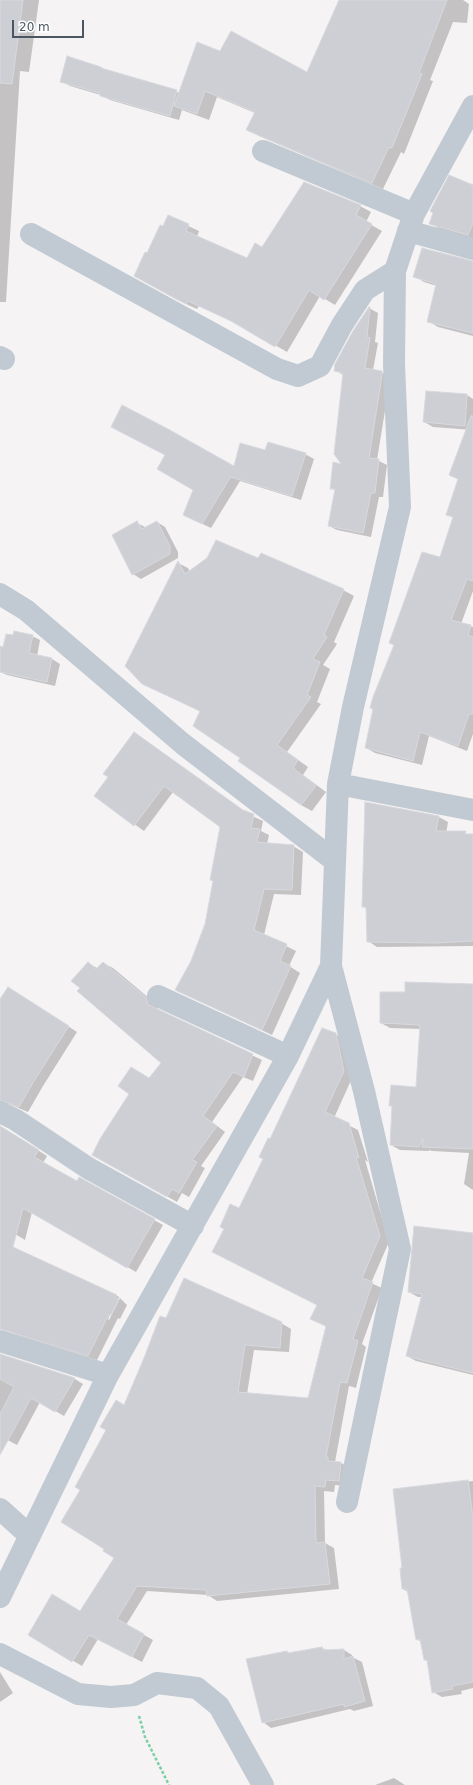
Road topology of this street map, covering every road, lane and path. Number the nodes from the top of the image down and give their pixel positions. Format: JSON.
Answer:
{"nodes":[{"id":1,"x":473,"y":106,"type":"edge"},
{"id":2,"x":262,"y":151,"type":"dead end"},
{"id":3,"x":411,"y":223,"type":"junction"},
{"id":4,"x":31,"y":234,"type":"dead end"},
{"id":5,"x":473,"y":249,"type":"edge"},
{"id":6,"x":395,"y":271,"type":"junction"},
{"id":7,"x":0,"y":594,"type":"edge"},
{"id":8,"x":338,"y":784,"type":"junction"},
{"id":9,"x":473,"y":810,"type":"edge"},
{"id":10,"x":335,"y":861,"type":"junction"},
{"id":11,"x":331,"y":966,"type":"junction"},
{"id":12,"x":158,"y":996,"type":"dead end"},
{"id":13,"x":288,"y":1056,"type":"junction"},
{"id":14,"x":0,"y":1112,"type":"edge"},
{"id":15,"x":193,"y":1226,"type":"junction"},
{"id":16,"x":0,"y":1341,"type":"edge"},
{"id":17,"x":108,"y":1375,"type":"junction"},
{"id":18,"x":347,"y":1502,"type":"dead end"},
{"id":19,"x":0,"y":1509,"type":"edge"},
{"id":20,"x":30,"y":1536,"type":"junction"},
{"id":21,"x":0,"y":1597,"type":"edge"},
{"id":22,"x":0,"y":1654,"type":"edge"},
{"id":23,"x":134,"y":1695,"type":"junction"},
{"id":24,"x":169,"y":1785,"type":"edge"},
{"id":25,"x":263,"y":1785,"type":"edge"}],
"edges":[{"from":1,"to":3,"type":"street"},
{"from":2,"to":3,"type":"street"},
{"from":3,"to":5,"type":"street"},
{"from":3,"to":6,"type":"street"},
{"from":4,"to":6,"type":"street"},
{"from":6,"to":8,"type":"street"},
{"from":7,"to":10,"type":"street"},
{"from":8,"to":9,"type":"street"},
{"from":8,"to":10,"type":"street"},
{"from":10,"to":11,"type":"street"},
{"from":11,"to":13,"type":"street"},
{"from":11,"to":18,"type":"street"},
{"from":12,"to":13,"type":"street"},
{"from":13,"to":15,"type":"street"},
{"from":14,"to":15,"type":"street"},
{"from":15,"to":17,"type":"street"},
{"from":16,"to":17,"type":"street"},
{"from":17,"to":20,"type":"street"},
{"from":19,"to":20,"type":"street"},
{"from":20,"to":21,"type":"street"},
{"from":22,"to":23,"type":"street"},
{"from":23,"to":24,"type":"path"},
{"from":23,"to":25,"type":"street"}]}
